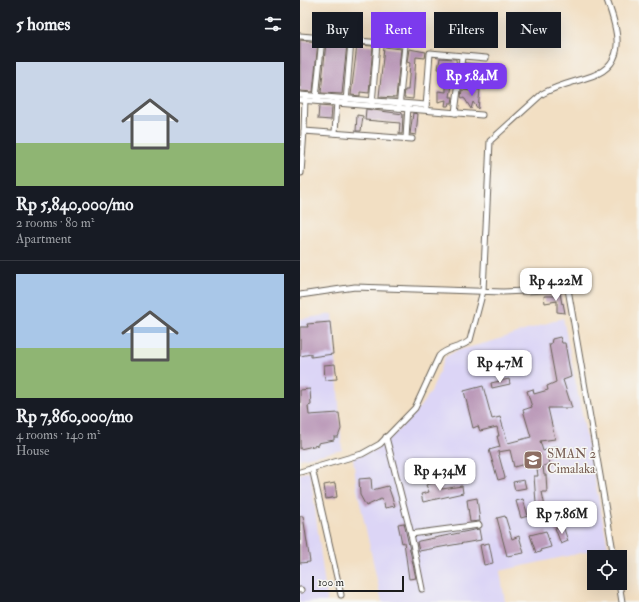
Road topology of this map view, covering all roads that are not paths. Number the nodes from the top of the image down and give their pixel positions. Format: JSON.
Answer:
{"nodes":[{"id":1,"x":607,"y":0,"type":"edge"},
{"id":2,"x":300,"y":36,"type":"edge"},
{"id":3,"x":312,"y":37,"type":"edge"},
{"id":4,"x":321,"y":48,"type":"edge"},
{"id":5,"x":350,"y":48,"type":"edge"},
{"id":6,"x":377,"y":48,"type":"edge"},
{"id":7,"x":405,"y":48,"type":"edge"},
{"id":8,"x":462,"y":56,"type":"junction"},
{"id":9,"x":486,"y":58,"type":"dead end"},
{"id":10,"x":458,"y":84,"type":"junction"},
{"id":11,"x":484,"y":86,"type":"dead end"},
{"id":12,"x":303,"y":98,"type":"edge"},
{"id":13,"x":316,"y":99,"type":"junction"},
{"id":14,"x":337,"y":100,"type":"junction"},
{"id":15,"x":346,"y":101,"type":"junction"},
{"id":16,"x":372,"y":103,"type":"junction"},
{"id":17,"x":399,"y":105,"type":"junction"},
{"id":18,"x":410,"y":105,"type":"junction"},
{"id":19,"x":426,"y":108,"type":"junction"},
{"id":20,"x":454,"y":113,"type":"junction"},
{"id":21,"x":482,"y":115,"type":"dead end"},
{"id":22,"x":304,"y":131,"type":"junction"},
{"id":23,"x":335,"y":133,"type":"junction"},
{"id":24,"x":406,"y":138,"type":"junction"},
{"id":25,"x":412,"y":139,"type":"dead end"},
{"id":26,"x":300,"y":173,"type":"edge"},
{"id":27,"x":483,"y":291,"type":"junction"},
{"id":28,"x":300,"y":295,"type":"edge"},
{"id":29,"x":386,"y":437,"type":"junction"},
{"id":30,"x":312,"y":468,"type":"junction"},
{"id":31,"x":300,"y":472,"type":"edge"},
{"id":32,"x":478,"y":525,"type":"dead end"},
{"id":33,"x":411,"y":534,"type":"junction"},
{"id":34,"x":613,"y":550,"type":"edge"},
{"id":35,"x":422,"y":589,"type":"dead end"},
{"id":36,"x":620,"y":590,"type":"edge"},
{"id":37,"x":340,"y":595,"type":"dead end"},
{"id":38,"x":622,"y":602,"type":"edge"}],
"edges":[{"from":1,"to":27,"type":"street"},
{"from":2,"to":3,"type":"street"},
{"from":4,"to":13,"type":"street"},
{"from":5,"to":15,"type":"street"},
{"from":6,"to":16,"type":"street"},
{"from":7,"to":17,"type":"street"},
{"from":8,"to":9,"type":"street"},
{"from":8,"to":10,"type":"street"},
{"from":8,"to":19,"type":"street"},
{"from":10,"to":11,"type":"street"},
{"from":10,"to":20,"type":"street"},
{"from":12,"to":13,"type":"street"},
{"from":12,"to":22,"type":"street"},
{"from":13,"to":14,"type":"street"},
{"from":14,"to":15,"type":"street"},
{"from":14,"to":23,"type":"street"},
{"from":15,"to":16,"type":"street"},
{"from":16,"to":17,"type":"street"},
{"from":17,"to":18,"type":"street"},
{"from":18,"to":19,"type":"street"},
{"from":18,"to":24,"type":"street"},
{"from":19,"to":20,"type":"street"},
{"from":20,"to":21,"type":"street"},
{"from":22,"to":23,"type":"street"},
{"from":22,"to":26,"type":"street"},
{"from":23,"to":24,"type":"street"},
{"from":24,"to":25,"type":"street"},
{"from":27,"to":28,"type":"street"},
{"from":27,"to":29,"type":"street"},
{"from":27,"to":34,"type":"street"},
{"from":29,"to":30,"type":"street"},
{"from":29,"to":33,"type":"street"},
{"from":30,"to":31,"type":"street"},
{"from":30,"to":37,"type":"street"},
{"from":32,"to":33,"type":"street"},
{"from":33,"to":35,"type":"street"},
{"from":36,"to":38,"type":"street"}]}
